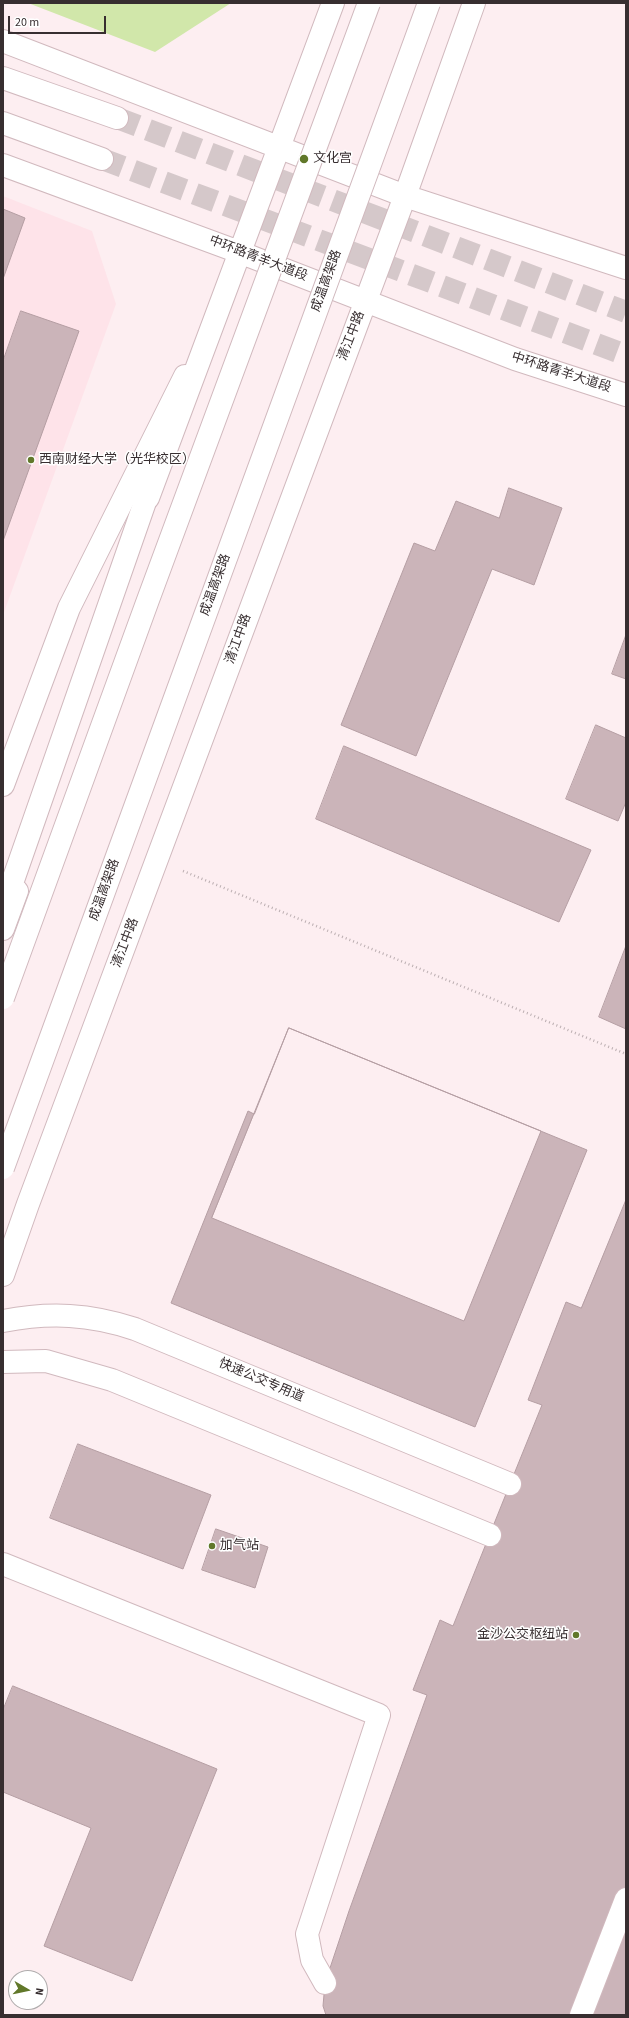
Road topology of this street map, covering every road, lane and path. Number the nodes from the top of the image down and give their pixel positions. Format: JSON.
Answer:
{"nodes":[{"id":1,"x":334,"y":3,"type":"edge"},
{"id":2,"x":369,"y":3,"type":"edge"},
{"id":3,"x":429,"y":3,"type":"edge"},
{"id":4,"x":474,"y":3,"type":"edge"},
{"id":5,"x":3,"y":41,"type":"edge"},
{"id":6,"x":3,"y":78,"type":"edge"},
{"id":7,"x":117,"y":118,"type":"tunnel mouth"},
{"id":8,"x":3,"y":123,"type":"edge"},
{"id":9,"x":280,"y":147,"type":"junction"},
{"id":10,"x":102,"y":159,"type":"tunnel mouth"},
{"id":11,"x":3,"y":165,"type":"edge"},
{"id":12,"x":405,"y":196,"type":"junction"},
{"id":13,"x":239,"y":252,"type":"junction"},
{"id":14,"x":626,"y":268,"type":"edge"},
{"id":15,"x":366,"y":300,"type":"junction"},
{"id":16,"x":215,"y":317,"type":"junction"},
{"id":17,"x":626,"y":395,"type":"edge"},
{"id":18,"x":153,"y":479,"type":"junction"},
{"id":19,"x":10,"y":748,"type":"edge"},
{"id":20,"x":3,"y":785,"type":"edge"},
{"id":21,"x":157,"y":860,"type":"junction"},
{"id":22,"x":3,"y":909,"type":"edge"},
{"id":23,"x":3,"y":929,"type":"edge"},
{"id":24,"x":3,"y":998,"type":"edge"},
{"id":25,"x":626,"y":1054,"type":"edge"},
{"id":26,"x":3,"y":1168,"type":"edge"},
{"id":27,"x":3,"y":1275,"type":"edge"},
{"id":28,"x":3,"y":1321,"type":"edge"},
{"id":29,"x":3,"y":1362,"type":"edge"},
{"id":30,"x":510,"y":1484,"type":"dead end"},
{"id":31,"x":490,"y":1536,"type":"dead end"},
{"id":32,"x":3,"y":1564,"type":"edge"},
{"id":33,"x":626,"y":1900,"type":"edge"},
{"id":34,"x":325,"y":1983,"type":"dead end"},
{"id":35,"x":581,"y":2015,"type":"edge"}],
"edges":[{"from":1,"to":9,"type":"main road"},
{"from":2,"to":24,"type":"main road","bridge":true},
{"from":3,"to":26,"type":"main road","name":"成温高架路","bridge":true},
{"from":4,"to":12,"type":"main road","name":"清江中路"},
{"from":5,"to":9,"type":"main road"},
{"from":6,"to":7,"type":"main road"},
{"from":8,"to":10,"type":"main road"},
{"from":9,"to":12,"type":"main road"},
{"from":9,"to":13,"type":"main road"},
{"from":11,"to":13,"type":"main road","name":"中环路青羊大道段"},
{"from":12,"to":14,"type":"main road"},
{"from":12,"to":15,"type":"main road","name":"清江中路"},
{"from":13,"to":15,"type":"main road","name":"中环路青羊大道段"},
{"from":13,"to":16,"type":"main road"},
{"from":15,"to":17,"type":"main road","name":"中环路青羊大道段"},
{"from":15,"to":21,"type":"main road","name":"清江中路"},
{"from":16,"to":18,"type":"main road"},
{"from":16,"to":19,"type":"main road"},
{"from":18,"to":22,"type":"main road"},
{"from":18,"to":23,"type":"main road"},
{"from":19,"to":20,"type":"main road"},
{"from":21,"to":25,"type":"path"},
{"from":21,"to":27,"type":"main road","name":"清江中路"},
{"from":28,"to":30,"type":"main road","name":"快速公交专用道"},
{"from":29,"to":31,"type":"main road"},
{"from":32,"to":34,"type":"main road"},
{"from":33,"to":35,"type":"main road"}]}
